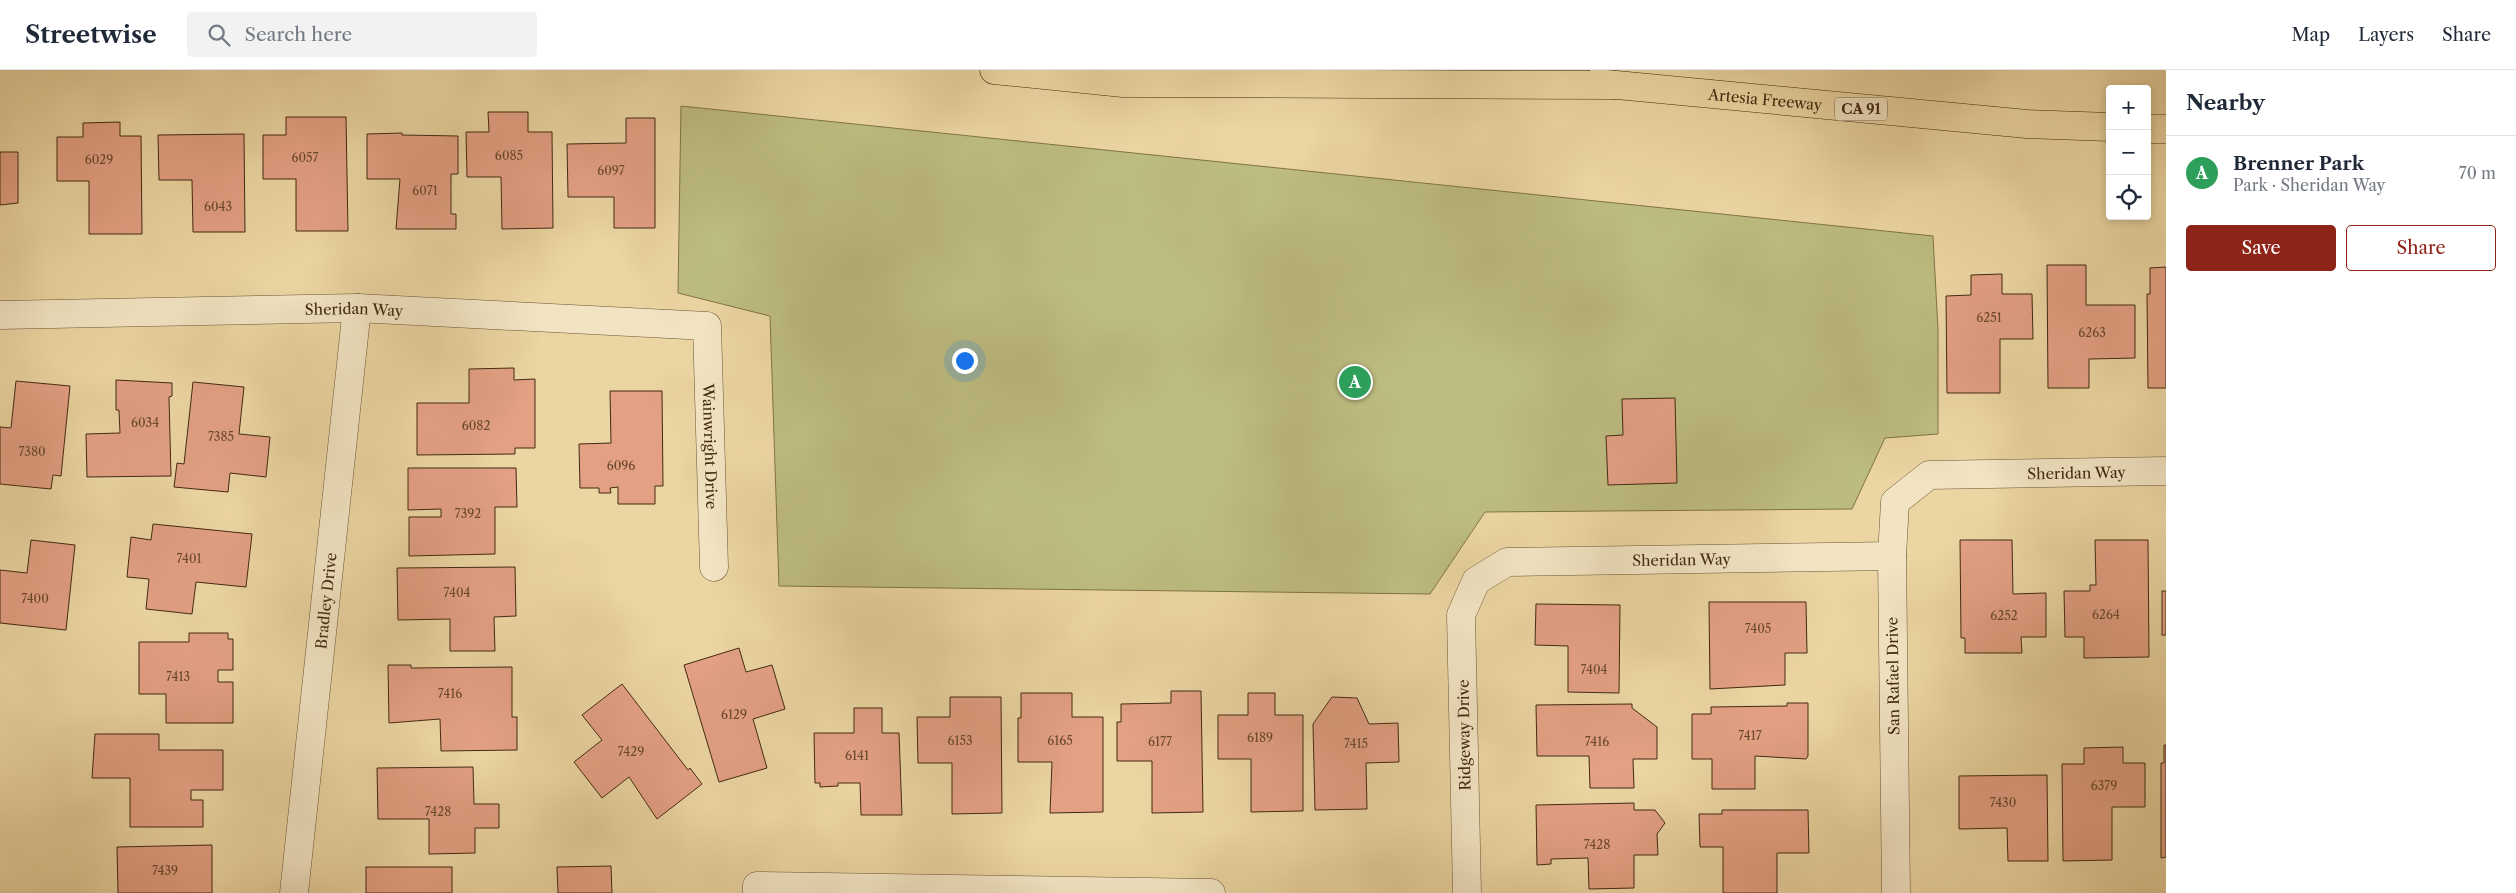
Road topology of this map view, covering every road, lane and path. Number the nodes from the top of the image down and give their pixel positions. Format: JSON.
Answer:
{"nodes":[{"id":1,"x":994,"y":70,"type":"edge"},
{"id":2,"x":1511,"y":70,"type":"edge"},
{"id":3,"x":1613,"y":85,"type":"junction"},
{"id":4,"x":2106,"y":127,"type":"edge"},
{"id":5,"x":2151,"y":129,"type":"edge"},
{"id":6,"x":2166,"y":129,"type":"edge"},
{"id":7,"x":356,"y":308,"type":"junction"},
{"id":8,"x":0,"y":315,"type":"edge"},
{"id":9,"x":706,"y":326,"type":"joint"},
{"id":10,"x":2166,"y":471,"type":"edge"},
{"id":11,"x":1928,"y":475,"type":"joint"},
{"id":12,"x":1892,"y":556,"type":"junction"},
{"id":13,"x":714,"y":567,"type":"dead end"},
{"id":14,"x":1476,"y":581,"type":"joint"},
{"id":15,"x":757,"y":889,"type":"edge"},
{"id":16,"x":294,"y":893,"type":"edge"},
{"id":17,"x":1211,"y":893,"type":"edge"},
{"id":18,"x":1467,"y":893,"type":"edge"},
{"id":19,"x":1896,"y":893,"type":"edge"}],
"edges":[{"from":1,"to":3,"type":"highway"},
{"from":2,"to":3,"type":"highway","name":"Artesia Freeway","number":"CA 91"},
{"from":3,"to":4,"type":"highway","name":"Artesia Freeway","number":"CA 91"},
{"from":5,"to":6,"type":"highway"},
{"from":7,"to":8,"type":"street","name":"Sheridan Way"},
{"from":7,"to":9,"type":"street","name":"Sheridan Way"},
{"from":7,"to":16,"type":"street","name":"Bradley Drive"},
{"from":9,"to":13,"type":"street","name":"Wainwright Drive"},
{"from":10,"to":11,"type":"street","name":"Sheridan Way"},
{"from":11,"to":12,"type":"street","name":"San Rafael Drive"},
{"from":12,"to":14,"type":"street","name":"Sheridan Way"},
{"from":12,"to":19,"type":"street","name":"San Rafael Drive"},
{"from":14,"to":18,"type":"street","name":"Ridgeway Drive"},
{"from":15,"to":17,"type":"street"}]}
